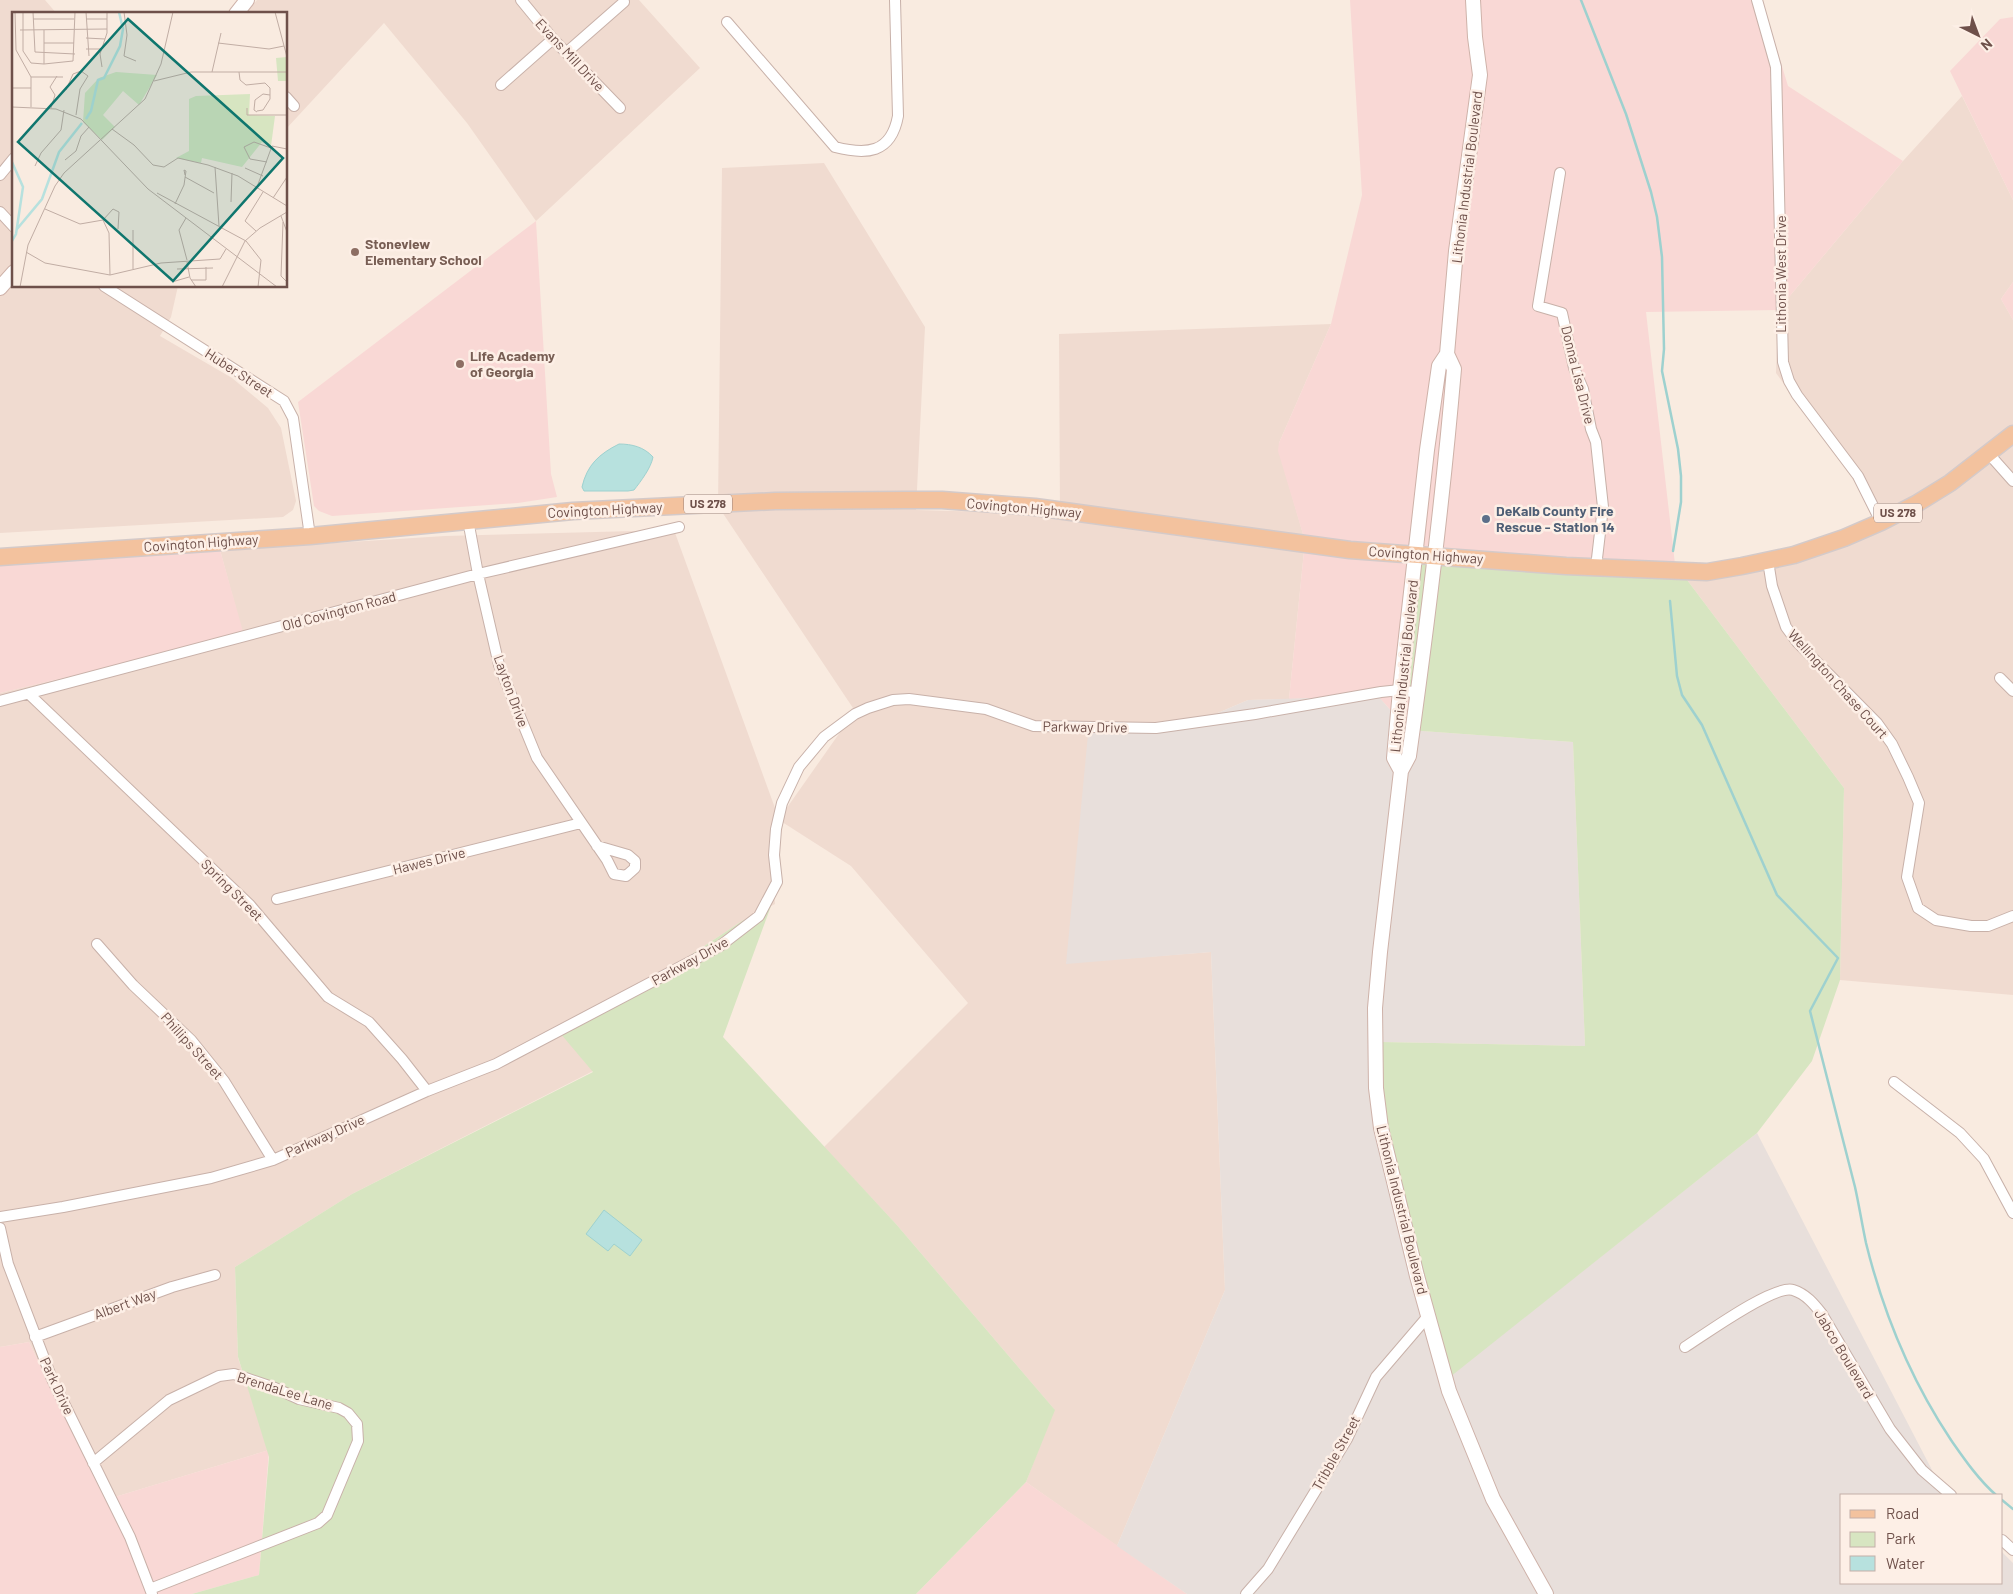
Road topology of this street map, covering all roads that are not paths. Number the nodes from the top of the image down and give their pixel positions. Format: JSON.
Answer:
{"nodes":[{"id":1,"x":247,"y":0,"type":"edge"},
{"id":2,"x":521,"y":0,"type":"edge"},
{"id":3,"x":896,"y":0,"type":"edge"},
{"id":4,"x":1473,"y":0,"type":"edge"},
{"id":5,"x":1757,"y":0,"type":"edge"},
{"id":6,"x":624,"y":2,"type":"dead end"},
{"id":7,"x":238,"y":12,"type":"edge"},
{"id":8,"x":727,"y":22,"type":"dead end"},
{"id":9,"x":553,"y":39,"type":"junction"},
{"id":10,"x":566,"y":52,"type":"junction"},
{"id":11,"x":502,"y":85,"type":"dead end"},
{"id":12,"x":288,"y":99,"type":"edge"},
{"id":13,"x":294,"y":106,"type":"dead end"},
{"id":14,"x":620,"y":108,"type":"dead end"},
{"id":15,"x":12,"y":160,"type":"edge"},
{"id":16,"x":1560,"y":173,"type":"dead end"},
{"id":17,"x":0,"y":175,"type":"edge"},
{"id":18,"x":0,"y":212,"type":"edge"},
{"id":19,"x":12,"y":224,"type":"edge"},
{"id":20,"x":12,"y":274,"type":"edge"},
{"id":21,"x":0,"y":288,"type":"edge"},
{"id":22,"x":107,"y":288,"type":"edge"},
{"id":23,"x":1447,"y":354,"type":"junction"},
{"id":24,"x":2013,"y":434,"type":"edge"},
{"id":25,"x":1989,"y":454,"type":"junction"},
{"id":26,"x":2013,"y":481,"type":"edge"},
{"id":27,"x":468,"y":520,"type":"junction"},
{"id":28,"x":1881,"y":522,"type":"junction"},
{"id":29,"x":678,"y":527,"type":"dead end"},
{"id":30,"x":310,"y":536,"type":"junction"},
{"id":31,"x":1416,"y":554,"type":"junction"},
{"id":32,"x":1436,"y":555,"type":"junction"},
{"id":33,"x":0,"y":557,"type":"edge"},
{"id":34,"x":1768,"y":561,"type":"junction"},
{"id":35,"x":1596,"y":567,"type":"junction"},
{"id":36,"x":478,"y":574,"type":"junction"},
{"id":37,"x":2000,"y":678,"type":"dead end"},
{"id":38,"x":1400,"y":690,"type":"junction"},
{"id":39,"x":2013,"y":691,"type":"edge"},
{"id":40,"x":1418,"y":693,"type":"junction"},
{"id":41,"x":29,"y":694,"type":"junction"},
{"id":42,"x":0,"y":701,"type":"edge"},
{"id":43,"x":1401,"y":771,"type":"junction"},
{"id":44,"x":581,"y":823,"type":"junction"},
{"id":45,"x":597,"y":846,"type":"dead end"},
{"id":46,"x":277,"y":900,"type":"dead end"},
{"id":47,"x":2013,"y":916,"type":"edge"},
{"id":48,"x":97,"y":944,"type":"dead end"},
{"id":49,"x":1894,"y":1082,"type":"dead end"},
{"id":50,"x":427,"y":1091,"type":"junction"},
{"id":51,"x":273,"y":1160,"type":"junction"},
{"id":52,"x":2011,"y":1202,"type":"edge"},
{"id":53,"x":2013,"y":1213,"type":"edge"},
{"id":54,"x":0,"y":1216,"type":"edge"},
{"id":55,"x":0,"y":1228,"type":"edge"},
{"id":56,"x":215,"y":1275,"type":"dead end"},
{"id":57,"x":1428,"y":1315,"type":"junction"},
{"id":58,"x":35,"y":1337,"type":"junction"},
{"id":59,"x":1685,"y":1347,"type":"dead end"},
{"id":60,"x":94,"y":1463,"type":"junction"},
{"id":61,"x":1949,"y":1494,"type":"edge"},
{"id":62,"x":2003,"y":1541,"type":"edge"},
{"id":63,"x":2013,"y":1550,"type":"edge"},
{"id":64,"x":151,"y":1592,"type":"edge"},
{"id":65,"x":1246,"y":1594,"type":"edge"},
{"id":66,"x":1546,"y":1594,"type":"edge"}],
"edges":[{"from":1,"to":7,"type":"main road"},
{"from":2,"to":9,"type":"street","name":"Evans Mill Drive"},
{"from":3,"to":8,"type":"street"},
{"from":4,"to":23,"type":"main road","name":"Lithonia Industrial Boulevard"},
{"from":5,"to":28,"type":"street","name":"Lithonia West Drive"},
{"from":6,"to":10,"type":"street"},
{"from":9,"to":10,"type":"street","name":"Evans Mill Drive"},
{"from":9,"to":11,"type":"street"},
{"from":10,"to":14,"type":"street","name":"Evans Mill Drive"},
{"from":12,"to":13,"type":"street"},
{"from":15,"to":17,"type":"street"},
{"from":16,"to":35,"type":"street","name":"Donna Lisa Drive"},
{"from":18,"to":19,"type":"street"},
{"from":20,"to":21,"type":"main road"},
{"from":22,"to":30,"type":"street","name":"Huber Street"},
{"from":23,"to":31,"type":"main road","name":"Lithonia Industrial Boulevard"},
{"from":23,"to":32,"type":"main road","name":"Lithonia Industrial Boulevard"},
{"from":24,"to":25,"type":"main road","name":"Covington Highway","number":"US 278"},
{"from":25,"to":26,"type":"street"},
{"from":25,"to":28,"type":"main road","name":"Covington Highway","number":"US 278"},
{"from":27,"to":30,"type":"main road","name":"Covington Highway","number":"US 278"},
{"from":27,"to":31,"type":"main road","name":"Covington Highway","number":"US 278"},
{"from":27,"to":36,"type":"street","name":"Layton Drive"},
{"from":28,"to":34,"type":"main road","name":"Covington Highway","number":"US 278"},
{"from":29,"to":36,"type":"street","name":"Old Covington Road"},
{"from":30,"to":33,"type":"main road","name":"Covington Highway","number":"US 278"},
{"from":31,"to":32,"type":"main road","name":"Covington Highway","number":"US 278"},
{"from":31,"to":38,"type":"main road","name":"Lithonia Industrial Boulevard"},
{"from":32,"to":35,"type":"main road","name":"Covington Highway","number":"US 278"},
{"from":32,"to":40,"type":"main road","name":"Lithonia Industrial Boulevard"},
{"from":34,"to":35,"type":"main road","name":"Covington Highway","number":"US 278"},
{"from":34,"to":47,"type":"street","name":"Wellington Chase Court"},
{"from":36,"to":41,"type":"street","name":"Old Covington Road"},
{"from":36,"to":44,"type":"street","name":"Layton Drive"},
{"from":37,"to":39,"type":"street"},
{"from":38,"to":40,"type":"street","name":"Parkway Drive"},
{"from":38,"to":43,"type":"main road","name":"Lithonia Industrial Boulevard"},
{"from":38,"to":50,"type":"street","name":"Parkway Drive"},
{"from":40,"to":43,"type":"main road","name":"Lithonia Industrial Boulevard"},
{"from":41,"to":42,"type":"street","name":"Old Covington Road"},
{"from":41,"to":50,"type":"street","name":"Spring Street"},
{"from":43,"to":57,"type":"main road","name":"Lithonia Industrial Boulevard"},
{"from":44,"to":45,"type":"street","name":"Layton Drive"},
{"from":44,"to":46,"type":"street","name":"Hawes Drive"},
{"from":48,"to":51,"type":"street","name":"Phillips Street"},
{"from":49,"to":52,"type":"street"},
{"from":50,"to":51,"type":"street","name":"Parkway Drive"},
{"from":51,"to":54,"type":"street","name":"Parkway Drive"},
{"from":52,"to":53,"type":"street"},
{"from":55,"to":58,"type":"street","name":"Park Drive"},
{"from":56,"to":58,"type":"street","name":"Albert Way"},
{"from":57,"to":65,"type":"street","name":"Tribble Street"},
{"from":57,"to":66,"type":"main road","name":"Lithonia Industrial Boulevard"},
{"from":58,"to":60,"type":"street","name":"Park Drive"},
{"from":59,"to":61,"type":"street","name":"Jabco Boulevard"},
{"from":60,"to":64,"type":"street","name":"Park Drive"},
{"from":60,"to":64,"type":"street","name":"BrendaLee Lane"},
{"from":62,"to":63,"type":"street"}]}
